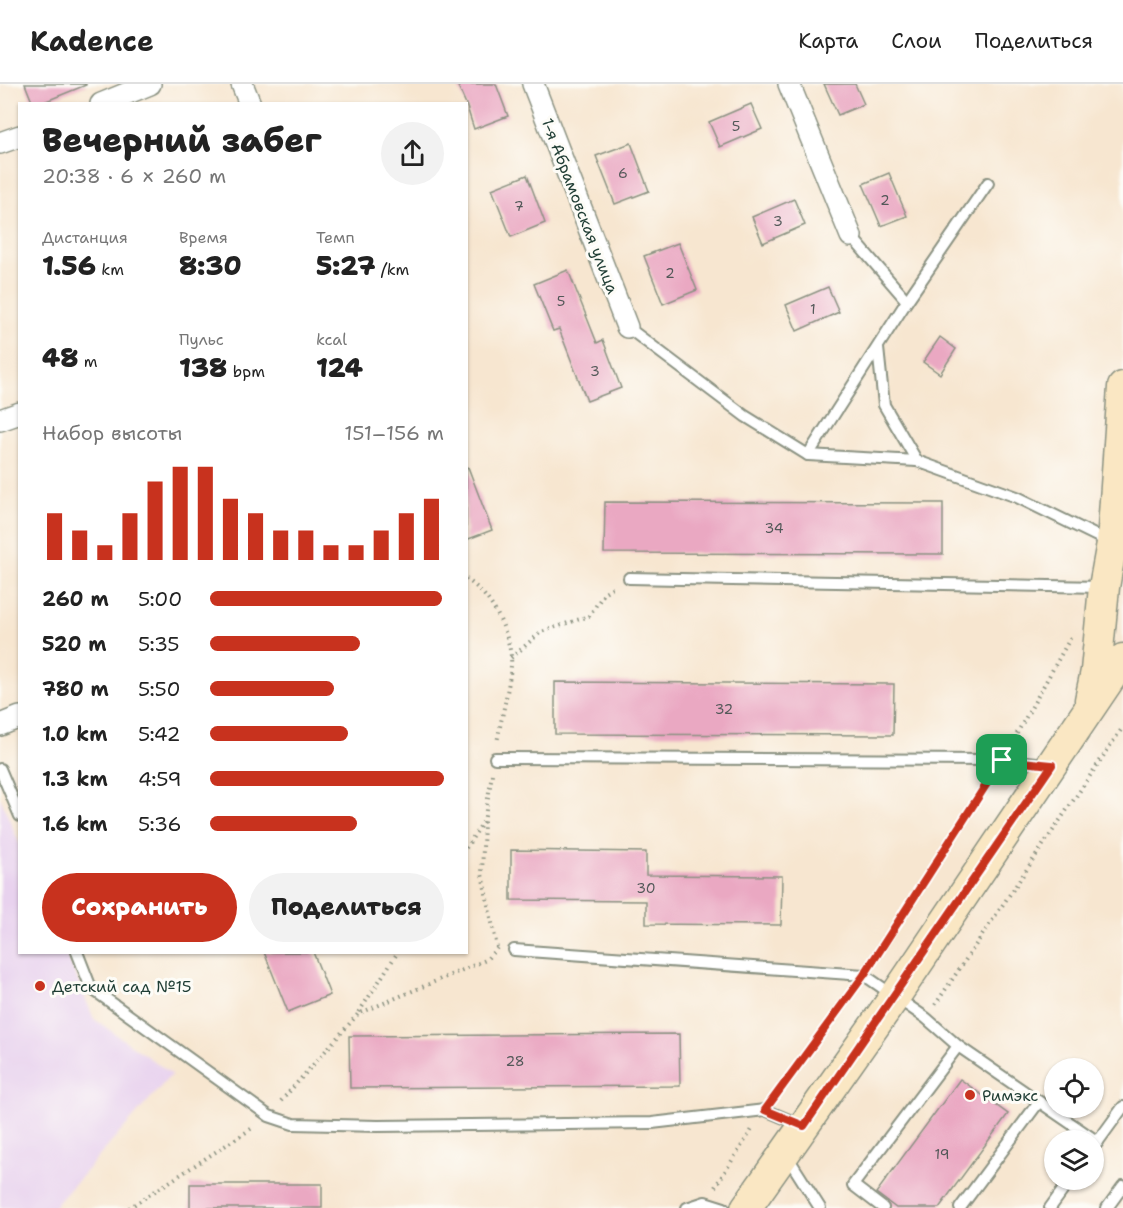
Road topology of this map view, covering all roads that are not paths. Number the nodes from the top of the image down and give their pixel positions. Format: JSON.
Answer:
{"nodes":[{"id":1,"x":150,"y":84,"type":"edge"},
{"id":2,"x":242,"y":84,"type":"edge"},
{"id":3,"x":533,"y":84,"type":"edge"},
{"id":4,"x":789,"y":84,"type":"edge"},
{"id":5,"x":106,"y":102,"type":"edge"},
{"id":6,"x":249,"y":102,"type":"edge"},
{"id":7,"x":18,"y":137,"type":"edge"},
{"id":8,"x":0,"y":143,"type":"edge"},
{"id":9,"x":988,"y":183,"type":"dead end"},
{"id":10,"x":851,"y":236,"type":"joint"},
{"id":11,"x":907,"y":301,"type":"junction"},
{"id":12,"x":627,"y":327,"type":"joint"},
{"id":13,"x":878,"y":348,"type":"junction"},
{"id":14,"x":1123,"y":387,"type":"edge"},
{"id":15,"x":18,"y":414,"type":"edge"},
{"id":16,"x":0,"y":420,"type":"edge"},
{"id":17,"x":808,"y":455,"type":"junction"},
{"id":18,"x":917,"y":461,"type":"junction"},
{"id":19,"x":1112,"y":543,"type":"junction"},
{"id":20,"x":629,"y":578,"type":"dead end"},
{"id":21,"x":1104,"y":587,"type":"junction"},
{"id":22,"x":1123,"y":661,"type":"edge"},
{"id":23,"x":1086,"y":717,"type":"junction"},
{"id":24,"x":18,"y":718,"type":"edge"},
{"id":25,"x":0,"y":725,"type":"edge"},
{"id":26,"x":495,"y":758,"type":"dead end"},
{"id":27,"x":1052,"y":765,"type":"junction"},
{"id":28,"x":0,"y":770,"type":"edge"},
{"id":29,"x":18,"y":811,"type":"edge"},
{"id":30,"x":514,"y":950,"type":"road end"},
{"id":31,"x":77,"y":954,"type":"edge"},
{"id":32,"x":896,"y":995,"type":"junction"},
{"id":33,"x":958,"y":1046,"type":"junction"},
{"id":34,"x":1038,"y":1103,"type":"junction"},
{"id":35,"x":1123,"y":1107,"type":"edge"},
{"id":36,"x":804,"y":1126,"type":"junction"},
{"id":37,"x":1075,"y":1130,"type":"edge"},
{"id":38,"x":1104,"y":1134,"type":"edge"},
{"id":39,"x":785,"y":1154,"type":"junction"},
{"id":40,"x":1123,"y":1186,"type":"edge"},
{"id":41,"x":1063,"y":1190,"type":"edge"},
{"id":42,"x":687,"y":1208,"type":"edge"},
{"id":43,"x":724,"y":1208,"type":"edge"},
{"id":44,"x":746,"y":1208,"type":"edge"},
{"id":45,"x":820,"y":1208,"type":"edge"},
{"id":46,"x":883,"y":1208,"type":"edge"},
{"id":47,"x":960,"y":1208,"type":"edge"},
{"id":48,"x":1050,"y":1208,"type":"edge"},
{"id":49,"x":1107,"y":1208,"type":"edge"}],
"edges":[{"from":1,"to":5,"type":"street"},
{"from":2,"to":6,"type":"street"},
{"from":3,"to":12,"type":"street","name":"1-я Абрамовская улица"},
{"from":4,"to":10,"type":"street"},
{"from":7,"to":8,"type":"street"},
{"from":9,"to":11,"type":"lane"},
{"from":10,"to":11,"type":"lane"},
{"from":11,"to":13,"type":"lane"},
{"from":12,"to":17,"type":"lane"},
{"from":13,"to":17,"type":"lane"},
{"from":13,"to":18,"type":"lane"},
{"from":14,"to":19,"type":"main road"},
{"from":15,"to":16,"type":"street"},
{"from":17,"to":18,"type":"lane"},
{"from":18,"to":19,"type":"lane"},
{"from":19,"to":21,"type":"main road"},
{"from":20,"to":21,"type":"lane"},
{"from":21,"to":23,"type":"main road"},
{"from":22,"to":23,"type":"main road"},
{"from":23,"to":27,"type":"main road"},
{"from":24,"to":25,"type":"street"},
{"from":26,"to":27,"type":"lane"},
{"from":27,"to":32,"type":"main road"},
{"from":28,"to":29,"type":"lane"},
{"from":30,"to":32,"type":"lane"},
{"from":31,"to":36,"type":"lane"},
{"from":32,"to":33,"type":"lane"},
{"from":32,"to":36,"type":"main road"},
{"from":33,"to":34,"type":"lane"},
{"from":33,"to":46,"type":"lane"},
{"from":34,"to":37,"type":"lane"},
{"from":34,"to":47,"type":"lane"},
{"from":35,"to":38,"type":"lane"},
{"from":36,"to":39,"type":"main road"},
{"from":39,"to":44,"type":"main road"},
{"from":39,"to":45,"type":"lane"},
{"from":40,"to":49,"type":"lane"},
{"from":41,"to":48,"type":"lane"},
{"from":42,"to":43,"type":"lane"}]}
